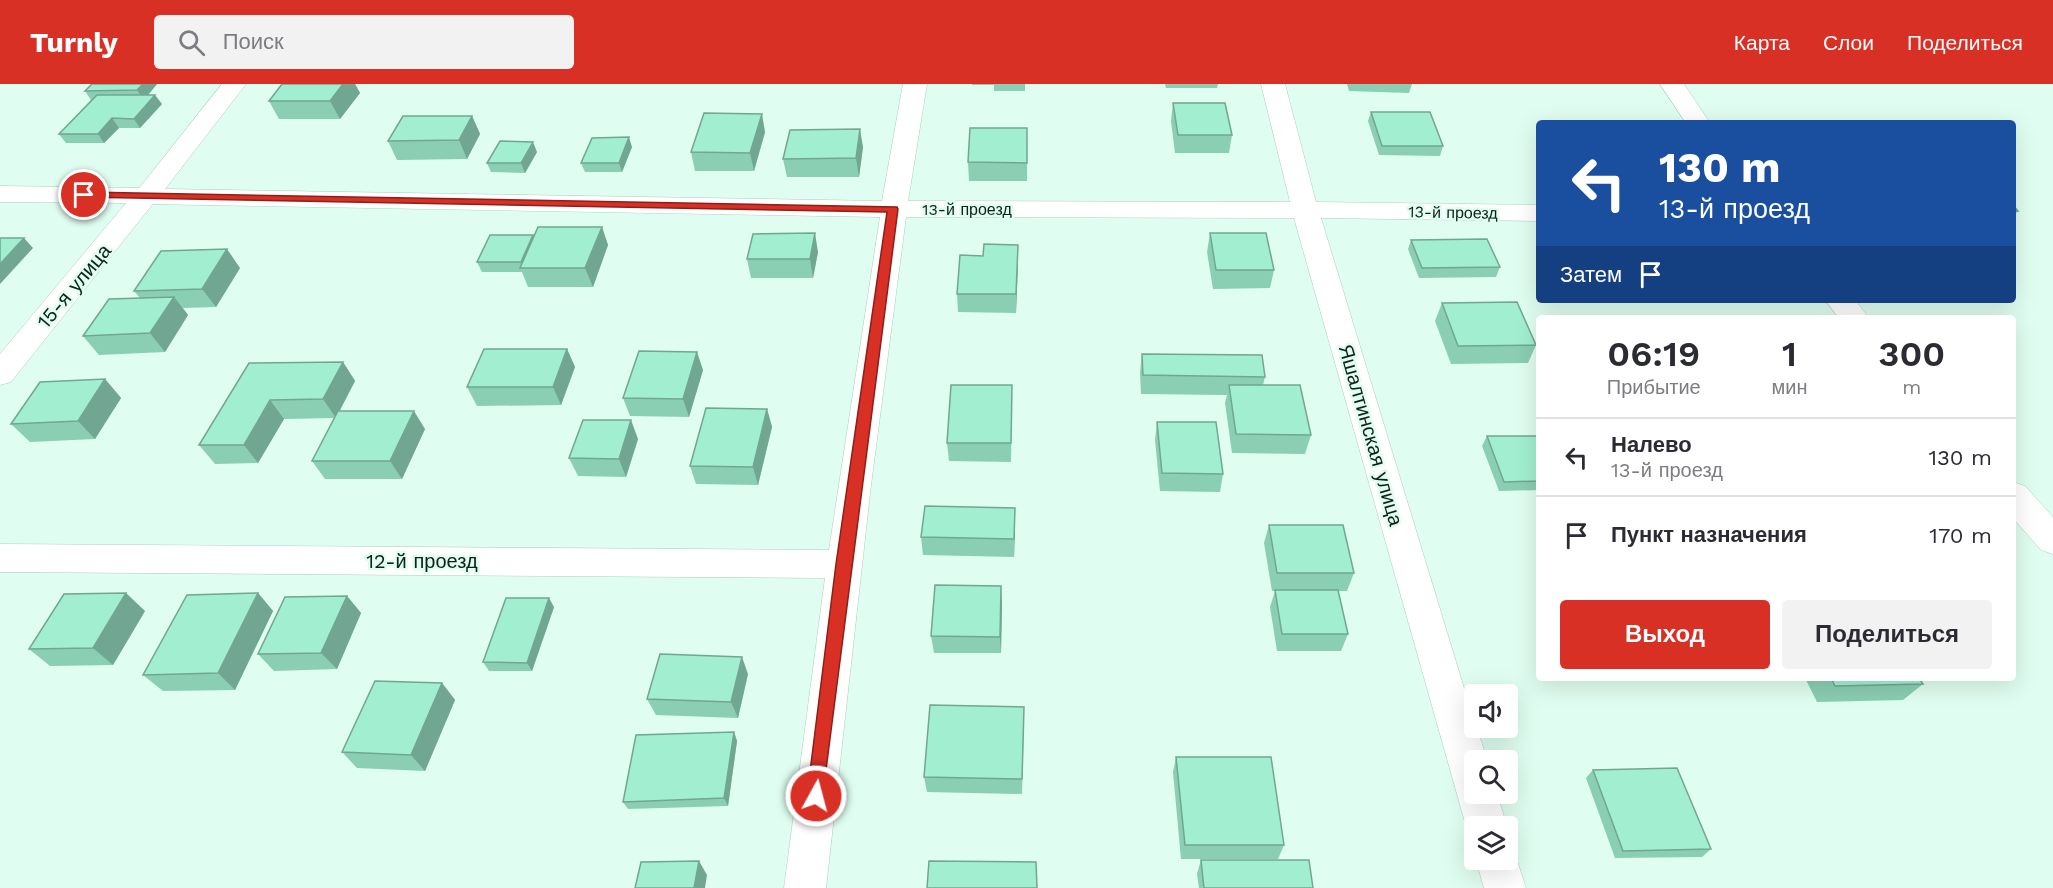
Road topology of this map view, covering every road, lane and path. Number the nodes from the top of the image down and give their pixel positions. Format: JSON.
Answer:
{"nodes":[{"id":1,"x":234,"y":84,"type":"edge"},
{"id":2,"x":915,"y":84,"type":"edge"},
{"id":3,"x":1273,"y":84,"type":"edge"},
{"id":4,"x":1672,"y":84,"type":"edge"},
{"id":5,"x":1696,"y":120,"type":"edge"},
{"id":6,"x":0,"y":194,"type":"edge"},
{"id":7,"x":146,"y":196,"type":"junction"},
{"id":8,"x":893,"y":209,"type":"junction"},
{"id":9,"x":1305,"y":210,"type":"junction"},
{"id":10,"x":1536,"y":213,"type":"edge"},
{"id":11,"x":1842,"y":303,"type":"edge"},
{"id":12,"x":1852,"y":315,"type":"edge"},
{"id":13,"x":0,"y":374,"type":"edge"},
{"id":14,"x":2016,"y":498,"type":"edge"},
{"id":15,"x":2053,"y":540,"type":"edge"},
{"id":16,"x":0,"y":558,"type":"edge"},
{"id":17,"x":843,"y":564,"type":"junction"},
{"id":18,"x":1464,"y":751,"type":"edge"},
{"id":19,"x":1500,"y":870,"type":"edge"},
{"id":20,"x":805,"y":888,"type":"edge"},
{"id":21,"x":1505,"y":888,"type":"edge"}],
"edges":[{"from":1,"to":7,"type":"street","name":"15-я улица"},
{"from":2,"to":8,"type":"street"},
{"from":3,"to":9,"type":"street","name":"Яшалтинская улица"},
{"from":4,"to":5,"type":"street"},
{"from":6,"to":7,"type":"street","name":"13-й проезд"},
{"from":7,"to":8,"type":"street","name":"13-й проезд"},
{"from":7,"to":13,"type":"street","name":"15-я улица"},
{"from":8,"to":9,"type":"street","name":"13-й проезд"},
{"from":8,"to":17,"type":"street"},
{"from":9,"to":10,"type":"street","name":"13-й проезд"},
{"from":9,"to":18,"type":"street","name":"Яшалтинская улица"},
{"from":11,"to":12,"type":"street"},
{"from":14,"to":15,"type":"street"},
{"from":16,"to":17,"type":"street","name":"12-й проезд"},
{"from":17,"to":20,"type":"street"},
{"from":19,"to":21,"type":"street"}]}
